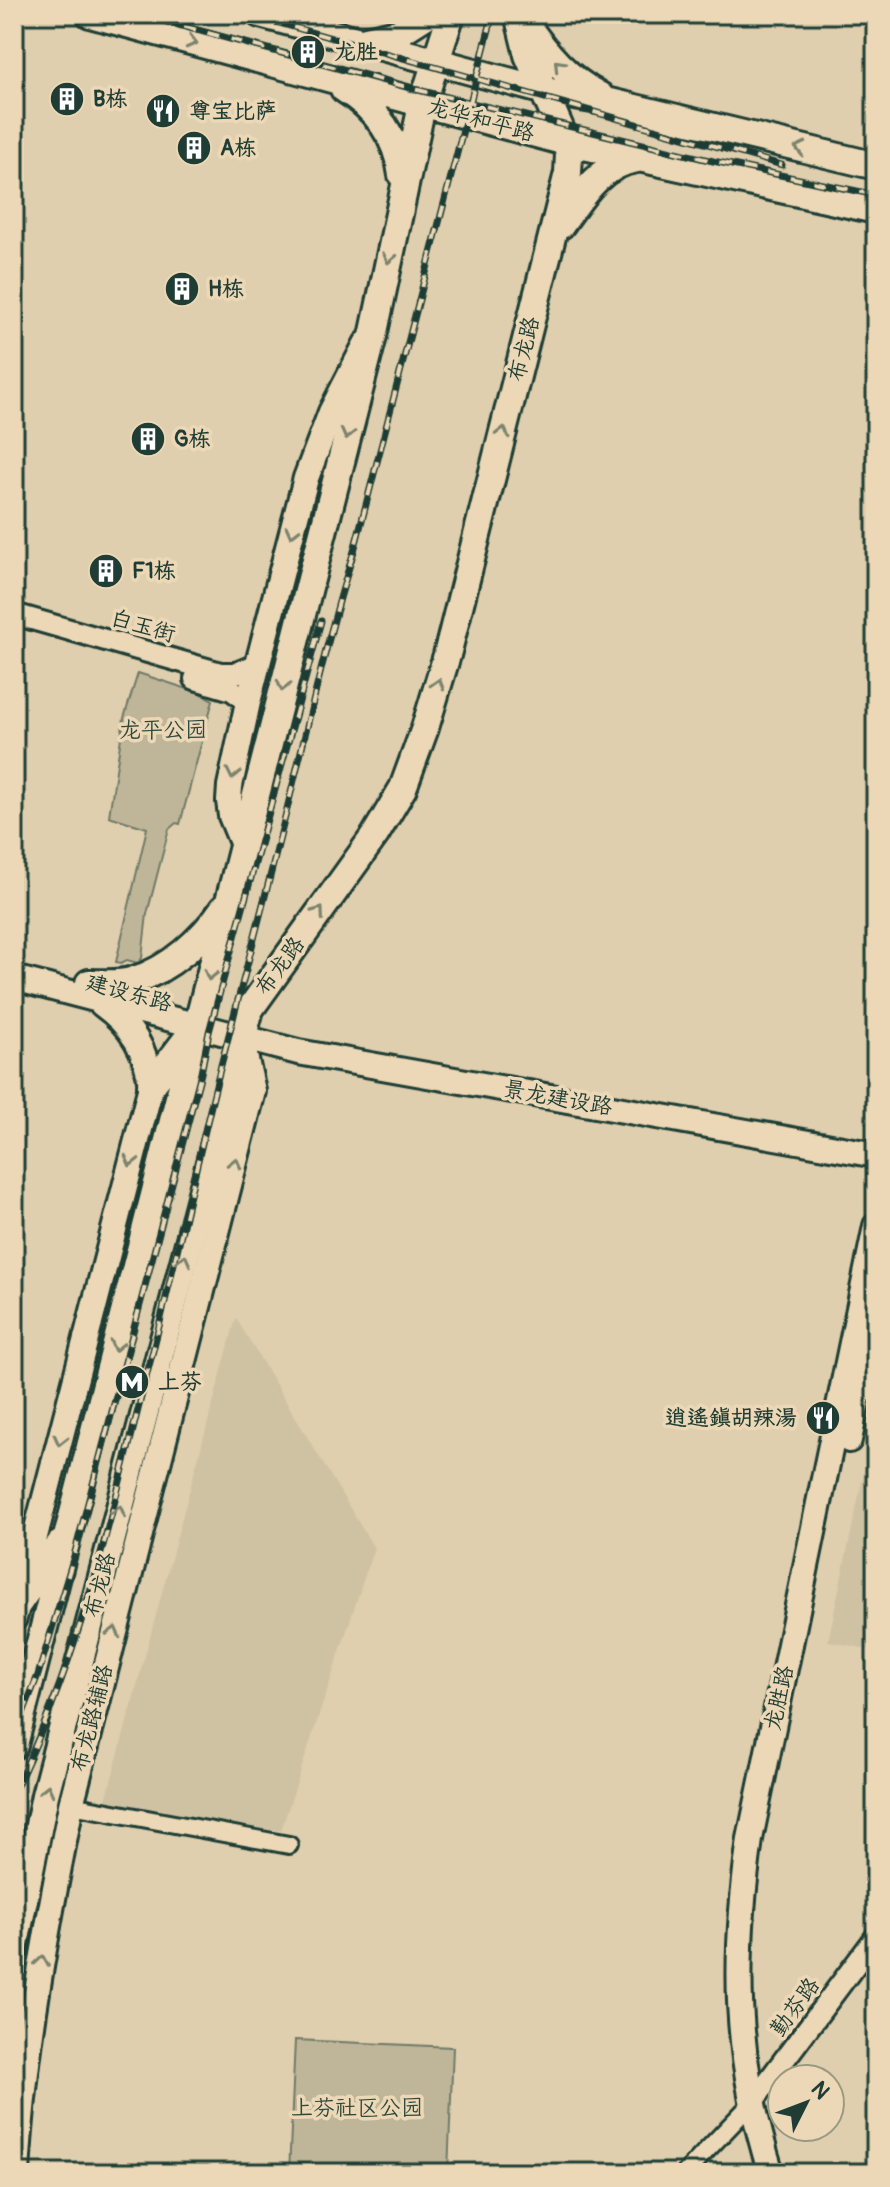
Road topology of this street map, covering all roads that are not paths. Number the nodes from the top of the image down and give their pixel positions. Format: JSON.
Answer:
{"nodes":[{"id":1,"x":90,"y":14,"type":"edge"},
{"id":2,"x":260,"y":14,"type":"edge"},
{"id":3,"x":428,"y":14,"type":"edge"},
{"id":4,"x":451,"y":14,"type":"edge"},
{"id":5,"x":519,"y":14,"type":"edge"},
{"id":6,"x":357,"y":40,"type":"junction"},
{"id":7,"x":437,"y":61,"type":"junction"},
{"id":8,"x":327,"y":79,"type":"junction"},
{"id":9,"x":545,"y":91,"type":"junction"},
{"id":10,"x":610,"y":102,"type":"junction"},
{"id":11,"x":422,"y":105,"type":"junction"},
{"id":12,"x":566,"y":142,"type":"junction"},
{"id":13,"x":641,"y":159,"type":"junction"},
{"id":14,"x":876,"y":166,"type":"edge"},
{"id":15,"x":404,"y":185,"type":"junction"},
{"id":16,"x":876,"y":210,"type":"edge"},
{"id":17,"x":551,"y":241,"type":"junction"},
{"id":18,"x":374,"y":332,"type":"junction"},
{"id":19,"x":14,"y":614,"type":"edge"},
{"id":20,"x":14,"y":627,"type":"edge"},
{"id":21,"x":258,"y":664,"type":"junction"},
{"id":22,"x":248,"y":702,"type":"junction"},
{"id":23,"x":243,"y":845,"type":"junction"},
{"id":24,"x":230,"y":899,"type":"junction"},
{"id":25,"x":14,"y":963,"type":"edge"},
{"id":26,"x":14,"y":978,"type":"edge"},
{"id":27,"x":93,"y":991,"type":"junction"},
{"id":28,"x":199,"y":1019,"type":"junction"},
{"id":29,"x":243,"y":1030,"type":"junction"},
{"id":30,"x":151,"y":1086,"type":"junction"},
{"id":31,"x":876,"y":1139,"type":"edge"},
{"id":32,"x":876,"y":1155,"type":"edge"},
{"id":33,"x":876,"y":1226,"type":"edge"},
{"id":34,"x":876,"y":1311,"type":"edge"},
{"id":35,"x":69,"y":1531,"type":"junction"},
{"id":36,"x":16,"y":1611,"type":"edge"},
{"id":37,"x":14,"y":1745,"type":"edge"},
{"id":38,"x":71,"y":1805,"type":"junction"},
{"id":39,"x":289,"y":1845,"type":"dead end"},
{"id":40,"x":876,"y":1937,"type":"edge"},
{"id":41,"x":14,"y":1949,"type":"edge"},
{"id":42,"x":758,"y":2097,"type":"junction"},
{"id":43,"x":17,"y":2173,"type":"edge"},
{"id":44,"x":685,"y":2173,"type":"edge"},
{"id":45,"x":771,"y":2173,"type":"edge"},
{"id":46,"x":786,"y":2173,"type":"edge"}],
"edges":[{"from":1,"to":8,"type":"main road","name":"龙华和平路","one_way":true},
{"from":2,"to":6,"type":"main road","name":"龙华和平路"},
{"from":3,"to":6,"type":"main road"},
{"from":4,"to":7,"type":"main road","name":"布龙路"},
{"from":5,"to":9,"type":"main road","name":"布龙路"},
{"from":10,"to":5,"type":"main road","one_way":true},
{"from":6,"to":7,"type":"main road","name":"龙华和平路"},
{"from":7,"to":9,"type":"main road","name":"龙华和平路"},
{"from":7,"to":11,"type":"main road","name":"布龙路"},
{"from":8,"to":11,"type":"main road","name":"龙华和平路"},
{"from":8,"to":15,"type":"main road"},
{"from":9,"to":10,"type":"main road","name":"龙华和平路"},
{"from":9,"to":12,"type":"main road","name":"布龙路"},
{"from":14,"to":10,"type":"main road","name":"龙华和平路","one_way":true},
{"from":11,"to":12,"type":"main road","name":"龙华和平路"},
{"from":11,"to":15,"type":"main road","name":"布龙路"},
{"from":12,"to":13,"type":"main road","name":"龙华和平路"},
{"from":12,"to":17,"type":"main road","name":"布龙路"},
{"from":13,"to":16,"type":"main road","name":"龙华和平路"},
{"from":13,"to":17,"type":"main road"},
{"from":15,"to":18,"type":"main road","name":"布龙路","one_way":true},
{"from":29,"to":17,"type":"main road","name":"布龙路","one_way":true},
{"from":18,"to":21,"type":"main road","name":"布龙路","one_way":true},
{"from":18,"to":23,"type":"main road","name":"布龙路","one_way":true},
{"from":19,"to":21,"type":"street","name":"白玉街"},
{"from":20,"to":22,"type":"street","name":"白玉街"},
{"from":21,"to":22,"type":"main road","name":"布龙路"},
{"from":22,"to":23,"type":"main road","one_way":true},
{"from":23,"to":24,"type":"main road","name":"布龙路"},
{"from":24,"to":27,"type":"main road"},
{"from":24,"to":28,"type":"main road","name":"布龙路","one_way":true},
{"from":25,"to":27,"type":"main road","name":"建设东路"},
{"from":26,"to":27,"type":"main road","name":"建设东路"},
{"from":27,"to":28,"type":"main road","name":"建设东路"},
{"from":27,"to":30,"type":"main road"},
{"from":28,"to":29,"type":"main road","name":"建设东路"},
{"from":28,"to":30,"type":"main road"},
{"from":28,"to":35,"type":"main road","name":"布龙路","one_way":true},
{"from":29,"to":31,"type":"main road","name":"景龙建设路"},
{"from":29,"to":32,"type":"main road","name":"景龙建设路"},
{"from":38,"to":29,"type":"main road","name":"布龙路辅路","one_way":true},
{"from":41,"to":29,"type":"main road","name":"布龙路","one_way":true},
{"from":30,"to":36,"type":"main road","one_way":true},
{"from":33,"to":42,"type":"main road","name":"龙胜路"},
{"from":34,"to":42,"type":"main road","name":"龙胜路"},
{"from":35,"to":36,"type":"main road"},
{"from":35,"to":37,"type":"main road","name":"布龙路"},
{"from":38,"to":39,"type":"street"},
{"from":43,"to":38,"type":"main road","name":"布龙路辅路","one_way":true},
{"from":40,"to":42,"type":"street","name":"勤芬路"},
{"from":42,"to":44,"type":"street"},
{"from":42,"to":45,"type":"main road","name":"龙胜路"},
{"from":42,"to":46,"type":"main road","name":"龙胜路"}]}
